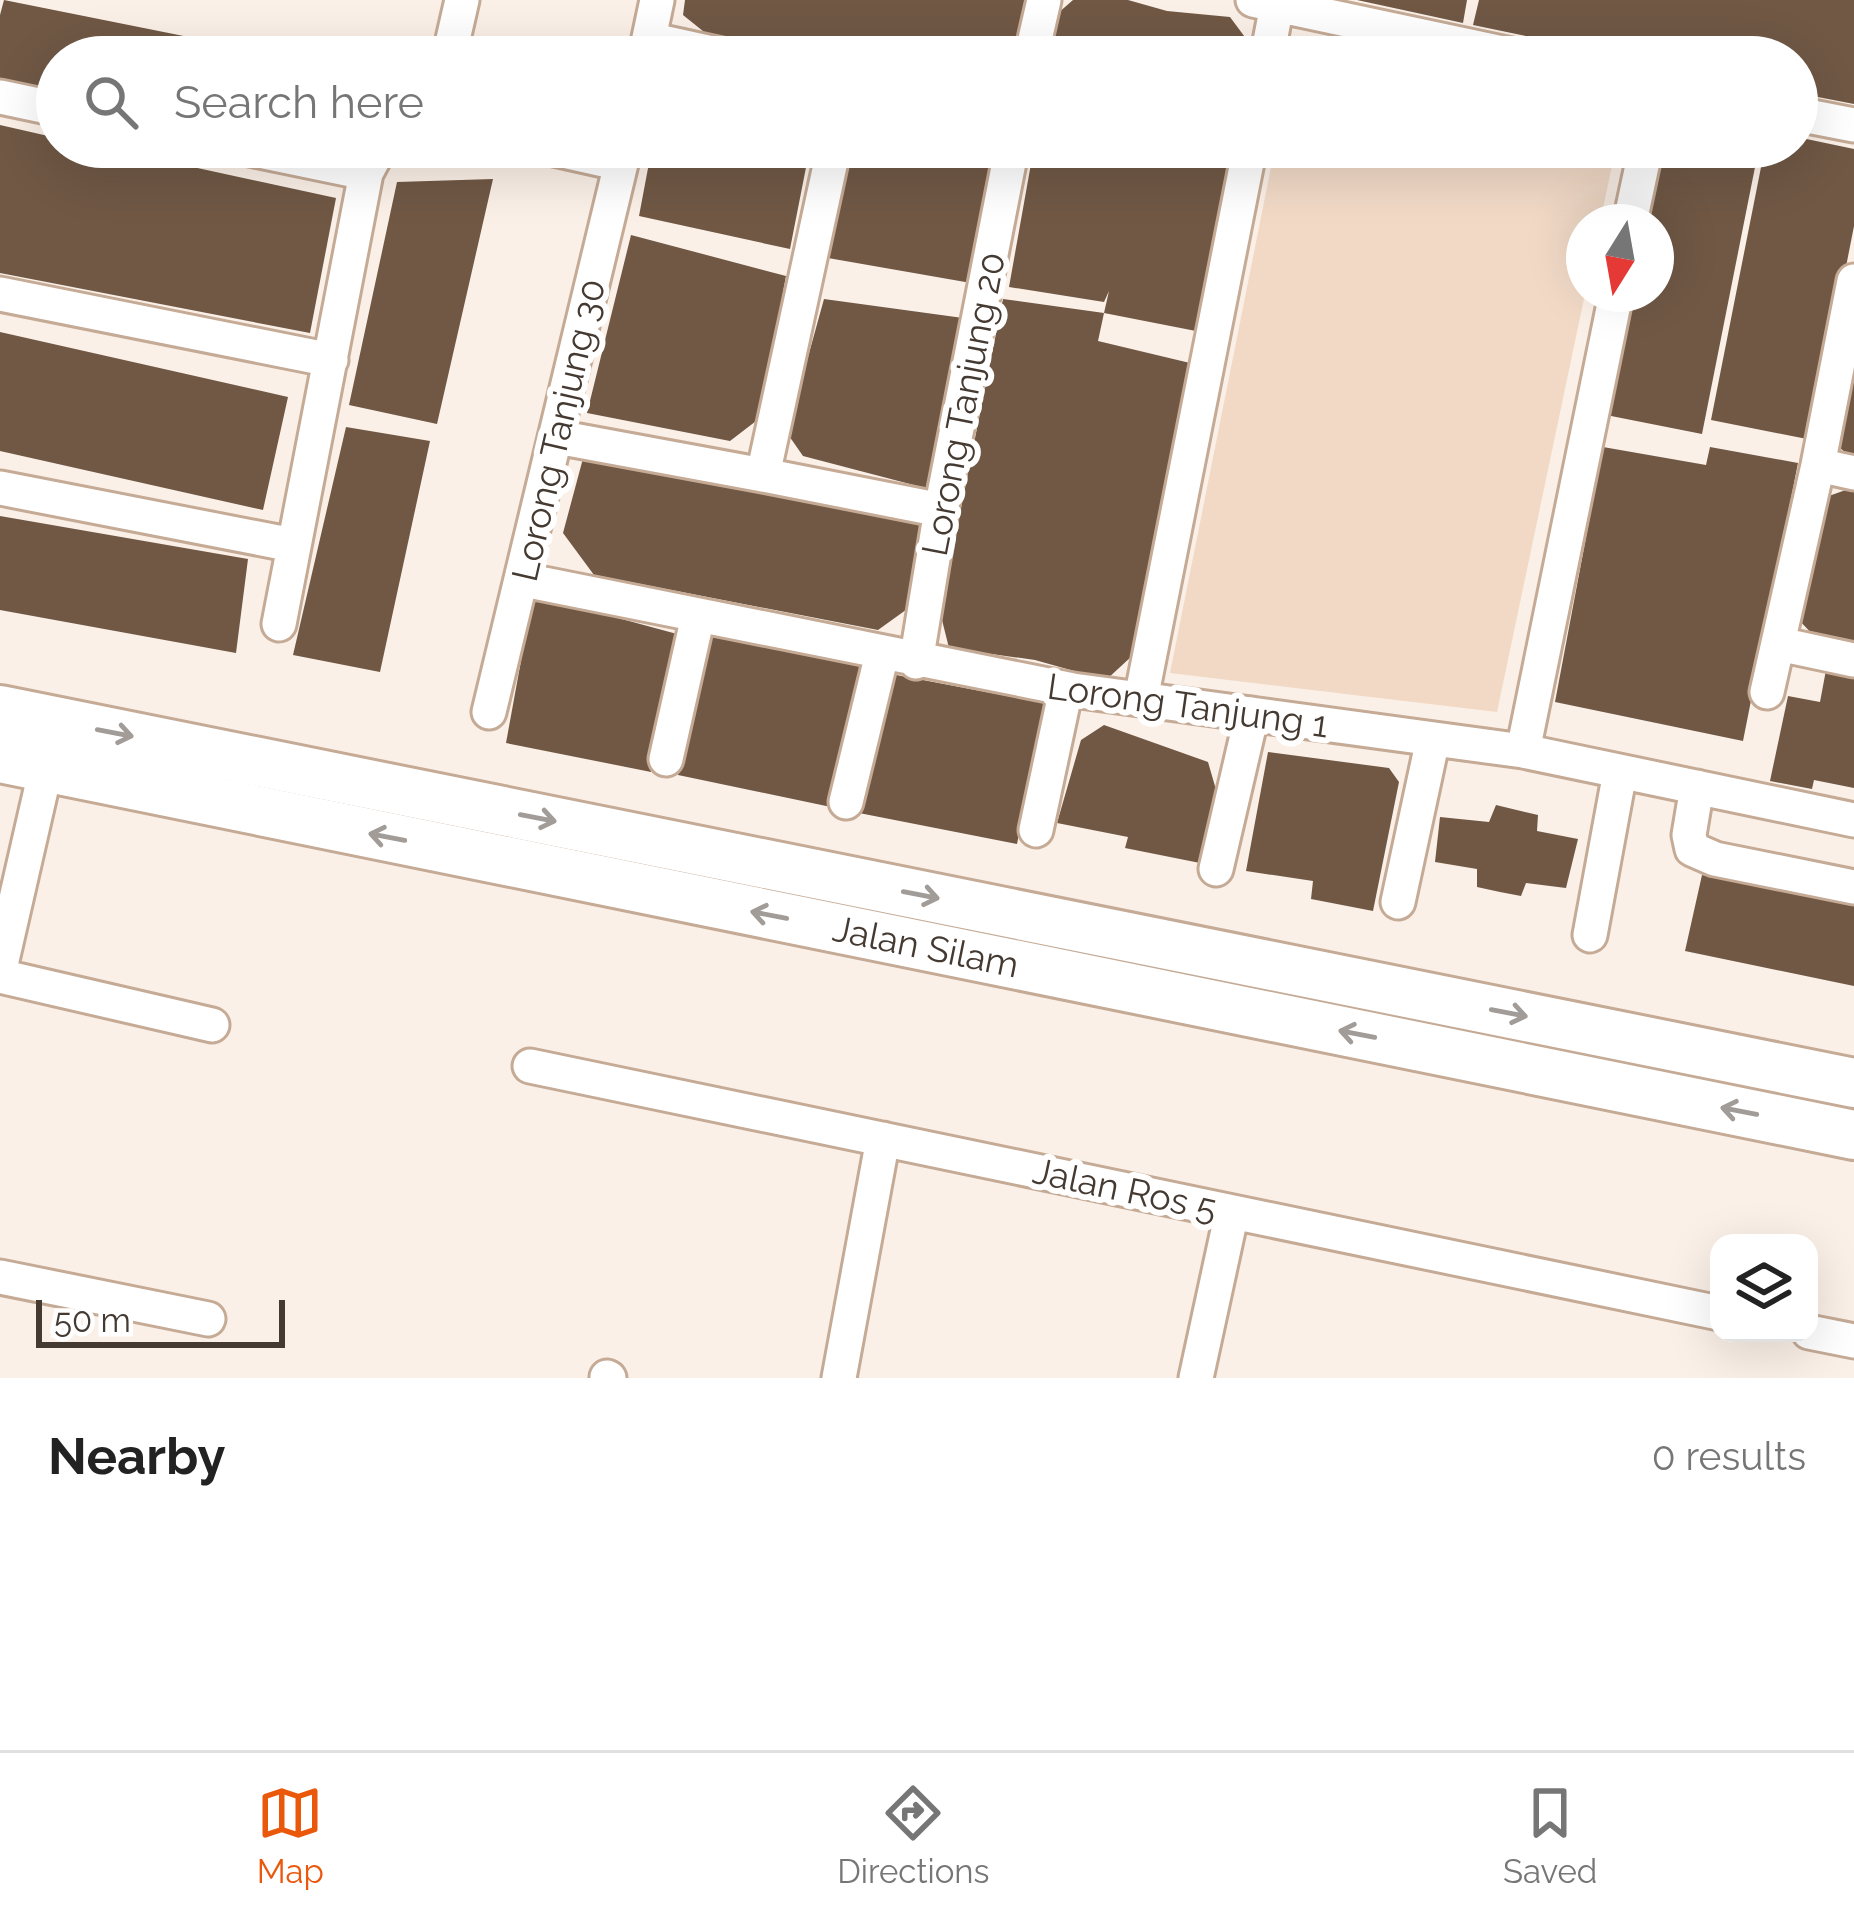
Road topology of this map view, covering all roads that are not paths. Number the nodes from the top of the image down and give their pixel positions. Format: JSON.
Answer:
{"nodes":[{"id":1,"x":462,"y":0,"type":"edge"},
{"id":2,"x":657,"y":0,"type":"edge"},
{"id":3,"x":1044,"y":0,"type":"edge"},
{"id":4,"x":1265,"y":3,"type":"edge"},
{"id":5,"x":454,"y":36,"type":"edge"},
{"id":6,"x":650,"y":36,"type":"edge"},
{"id":7,"x":1036,"y":36,"type":"edge"},
{"id":8,"x":1266,"y":36,"type":"edge"},
{"id":9,"x":1421,"y":36,"type":"edge"},
{"id":10,"x":0,"y":98,"type":"edge"},
{"id":11,"x":36,"y":105,"type":"edge"},
{"id":12,"x":1818,"y":118,"type":"edge"},
{"id":13,"x":1854,"y":125,"type":"edge"},
{"id":14,"x":371,"y":168,"type":"edge"},
{"id":15,"x":620,"y":168,"type":"edge"},
{"id":16,"x":829,"y":168,"type":"edge"},
{"id":17,"x":1008,"y":168,"type":"edge"},
{"id":18,"x":1246,"y":168,"type":"edge"},
{"id":19,"x":1642,"y":168,"type":"edge"},
{"id":20,"x":1634,"y":204,"type":"edge"},
{"id":21,"x":1854,"y":283,"type":"edge"},
{"id":22,"x":0,"y":294,"type":"edge"},
{"id":23,"x":1612,"y":312,"type":"edge"},
{"id":24,"x":331,"y":359,"type":"junction"},
{"id":25,"x":556,"y":437,"type":"junction"},
{"id":26,"x":1818,"y":466,"type":"junction"},
{"id":27,"x":1854,"y":473,"type":"edge"},
{"id":28,"x":763,"y":475,"type":"junction"},
{"id":29,"x":0,"y":488,"type":"edge"},
{"id":30,"x":941,"y":510,"type":"junction"},
{"id":31,"x":292,"y":545,"type":"junction"},
{"id":32,"x":524,"y":580,"type":"junction"},
{"id":33,"x":698,"y":616,"type":"junction"},
{"id":34,"x":279,"y":624,"type":"dead end"},
{"id":35,"x":1779,"y":644,"type":"junction"},
{"id":36,"x":882,"y":654,"type":"junction"},
{"id":37,"x":1854,"y":660,"type":"edge"},
{"id":38,"x":916,"y":662,"type":"junction"},
{"id":39,"x":1066,"y":689,"type":"junction"},
{"id":40,"x":1767,"y":692,"type":"dead end"},
{"id":41,"x":1142,"y":699,"type":"junction"},
{"id":42,"x":0,"y":710,"type":"edge"},
{"id":43,"x":489,"y":712,"type":"dead end"},
{"id":44,"x":1252,"y":714,"type":"junction"},
{"id":45,"x":1433,"y":739,"type":"junction"},
{"id":46,"x":1523,"y":751,"type":"junction"},
{"id":47,"x":666,"y":759,"type":"dead end"},
{"id":48,"x":23,"y":763,"type":"edge"},
{"id":49,"x":1620,"y":772,"type":"junction"},
{"id":50,"x":1697,"y":788,"type":"junction"},
{"id":51,"x":846,"y":802,"type":"dead end"},
{"id":52,"x":1854,"y":820,"type":"edge"},
{"id":53,"x":1036,"y":830,"type":"dead end"},
{"id":54,"x":1216,"y":869,"type":"dead end"},
{"id":55,"x":1854,"y":887,"type":"edge"},
{"id":56,"x":1398,"y":902,"type":"dead end"},
{"id":57,"x":1590,"y":934,"type":"dead end"},
{"id":58,"x":0,"y":972,"type":"edge"},
{"id":59,"x":212,"y":1024,"type":"dead end"},
{"id":60,"x":530,"y":1066,"type":"dead end"},
{"id":61,"x":1854,"y":1083,"type":"edge"},
{"id":62,"x":1854,"y":1135,"type":"edge"},
{"id":63,"x":884,"y":1139,"type":"junction"},
{"id":64,"x":1232,"y":1212,"type":"junction"},
{"id":65,"x":0,"y":1277,"type":"edge"},
{"id":66,"x":1710,"y":1311,"type":"edge"},
{"id":67,"x":208,"y":1318,"type":"dead end"},
{"id":68,"x":1818,"y":1334,"type":"edge"},
{"id":69,"x":1854,"y":1341,"type":"edge"},
{"id":70,"x":839,"y":1378,"type":"edge"},
{"id":71,"x":1196,"y":1378,"type":"edge"}],
"edges":[{"from":1,"to":5,"type":"street"},
{"from":2,"to":6,"type":"street"},
{"from":3,"to":7,"type":"street"},
{"from":4,"to":8,"type":"street"},
{"from":4,"to":9,"type":"street"},
{"from":10,"to":11,"type":"street"},
{"from":12,"to":13,"type":"street"},
{"from":14,"to":24,"type":"street"},
{"from":15,"to":25,"type":"street","name":"Lorong Tanjung 30"},
{"from":16,"to":28,"type":"street"},
{"from":17,"to":30,"type":"street","name":"Lorong Tanjung 20"},
{"from":18,"to":41,"type":"street"},
{"from":19,"to":20,"type":"street"},
{"from":21,"to":26,"type":"street"},
{"from":22,"to":24,"type":"street"},
{"from":23,"to":46,"type":"street"},
{"from":24,"to":31,"type":"street"},
{"from":25,"to":28,"type":"street"},
{"from":25,"to":32,"type":"street","name":"Lorong Tanjung 30"},
{"from":26,"to":27,"type":"street"},
{"from":26,"to":35,"type":"street"},
{"from":28,"to":30,"type":"street"},
{"from":29,"to":31,"type":"street"},
{"from":30,"to":38,"type":"street","name":"Lorong Tanjung 20"},
{"from":31,"to":34,"type":"street"},
{"from":32,"to":33,"type":"street","name":"Lorong Tanjung 1"},
{"from":32,"to":43,"type":"street","name":"Lorong Tanjung 30"},
{"from":33,"to":36,"type":"street","name":"Lorong Tanjung 1"},
{"from":33,"to":47,"type":"street"},
{"from":35,"to":37,"type":"street"},
{"from":35,"to":40,"type":"street"},
{"from":36,"to":38,"type":"street","name":"Lorong Tanjung 1"},
{"from":36,"to":51,"type":"street"},
{"from":38,"to":39,"type":"street","name":"Lorong Tanjung 1"},
{"from":39,"to":41,"type":"street","name":"Lorong Tanjung 1"},
{"from":39,"to":53,"type":"street"},
{"from":41,"to":44,"type":"street","name":"Lorong Tanjung 1"},
{"from":42,"to":61,"type":"highway","name":"Jalan Silam","one_way":true},
{"from":44,"to":45,"type":"street","name":"Lorong Tanjung 1"},
{"from":44,"to":54,"type":"street"},
{"from":45,"to":46,"type":"street","name":"Lorong Tanjung 1"},
{"from":45,"to":56,"type":"street"},
{"from":46,"to":49,"type":"street","name":"Lorong Tanjung 1"},
{"from":48,"to":58,"type":"street"},
{"from":62,"to":48,"type":"highway","name":"Jalan Silam","one_way":true},
{"from":49,"to":50,"type":"street","name":"Lorong Tanjung 1"},
{"from":49,"to":57,"type":"street"},
{"from":50,"to":52,"type":"street","name":"Lorong Tanjung 1"},
{"from":50,"to":55,"type":"street"},
{"from":58,"to":59,"type":"street"},
{"from":60,"to":63,"type":"street","name":"Jalan Ros 5"},
{"from":63,"to":64,"type":"street","name":"Jalan Ros 5"},
{"from":63,"to":70,"type":"street"},
{"from":64,"to":66,"type":"street","name":"Jalan Ros 5"},
{"from":64,"to":71,"type":"street"},
{"from":65,"to":67,"type":"street"},
{"from":68,"to":69,"type":"street"}]}
